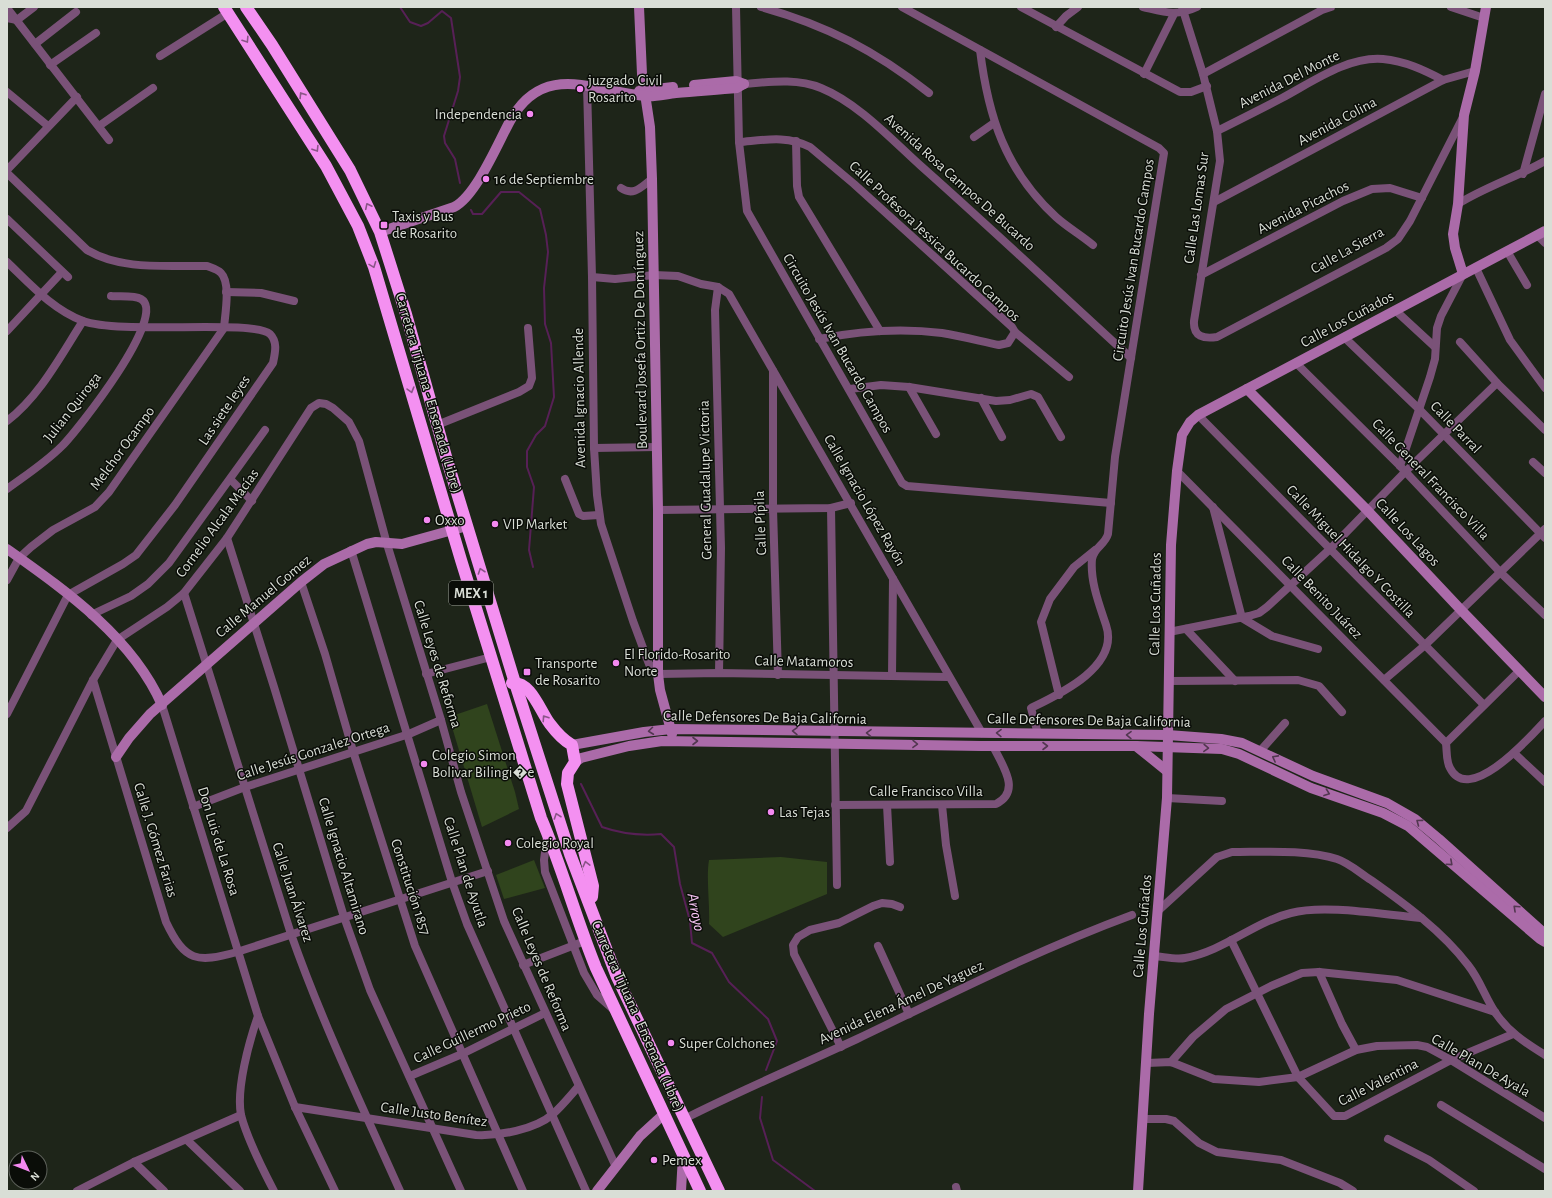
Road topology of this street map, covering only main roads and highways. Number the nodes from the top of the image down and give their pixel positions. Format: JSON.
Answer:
{"nodes":[{"id":1,"x":246,"y":7,"type":"edge"},
{"id":2,"x":226,"y":10,"type":"edge"},
{"id":3,"x":479,"y":619,"type":"junction"},
{"id":4,"x":515,"y":683,"type":"junction"},
{"id":5,"x":555,"y":849,"type":"junction"},
{"id":6,"x":589,"y":900,"type":"junction"},
{"id":7,"x":662,"y":1071,"type":"junction"},
{"id":8,"x":652,"y":1085,"type":"junction"},
{"id":9,"x":700,"y":1191,"type":"edge"},
{"id":10,"x":719,"y":1191,"type":"edge"}],
"edges":[{"from":4,"to":1,"type":"highway","name":"Carretera Tijuana - Ensenada (Libre)","number":"MEX 1","one_way":true},
{"from":2,"to":3,"type":"highway","name":"Carretera Tijuana - Ensenada (Libre)","number":"MEX 1","one_way":true},
{"from":3,"to":4,"type":"highway"},
{"from":3,"to":5,"type":"highway","name":"Carretera Tijuana - Ensenada (Libre)","number":"MEX 1"},
{"from":6,"to":4,"type":"highway","name":"Carretera Tijuana - Ensenada (Libre)","number":"MEX 1","one_way":true},
{"from":6,"to":4,"type":"highway","one_way":true},
{"from":5,"to":6,"type":"highway"},
{"from":5,"to":8,"type":"highway","name":"Carretera Tijuana - Ensenada (Libre)","number":"MEX 1"},
{"from":6,"to":7,"type":"highway","name":"Carretera Tijuana - Ensenada (Libre)","number":"MEX 1"},
{"from":7,"to":8,"type":"highway"},
{"from":7,"to":10,"type":"highway","name":"Carretera Tijuana - Ensenada (Libre)","number":"MEX 1"},
{"from":8,"to":9,"type":"highway","name":"Carretera Tijuana - Ensenada (Libre)","number":"MEX 1"}]}
